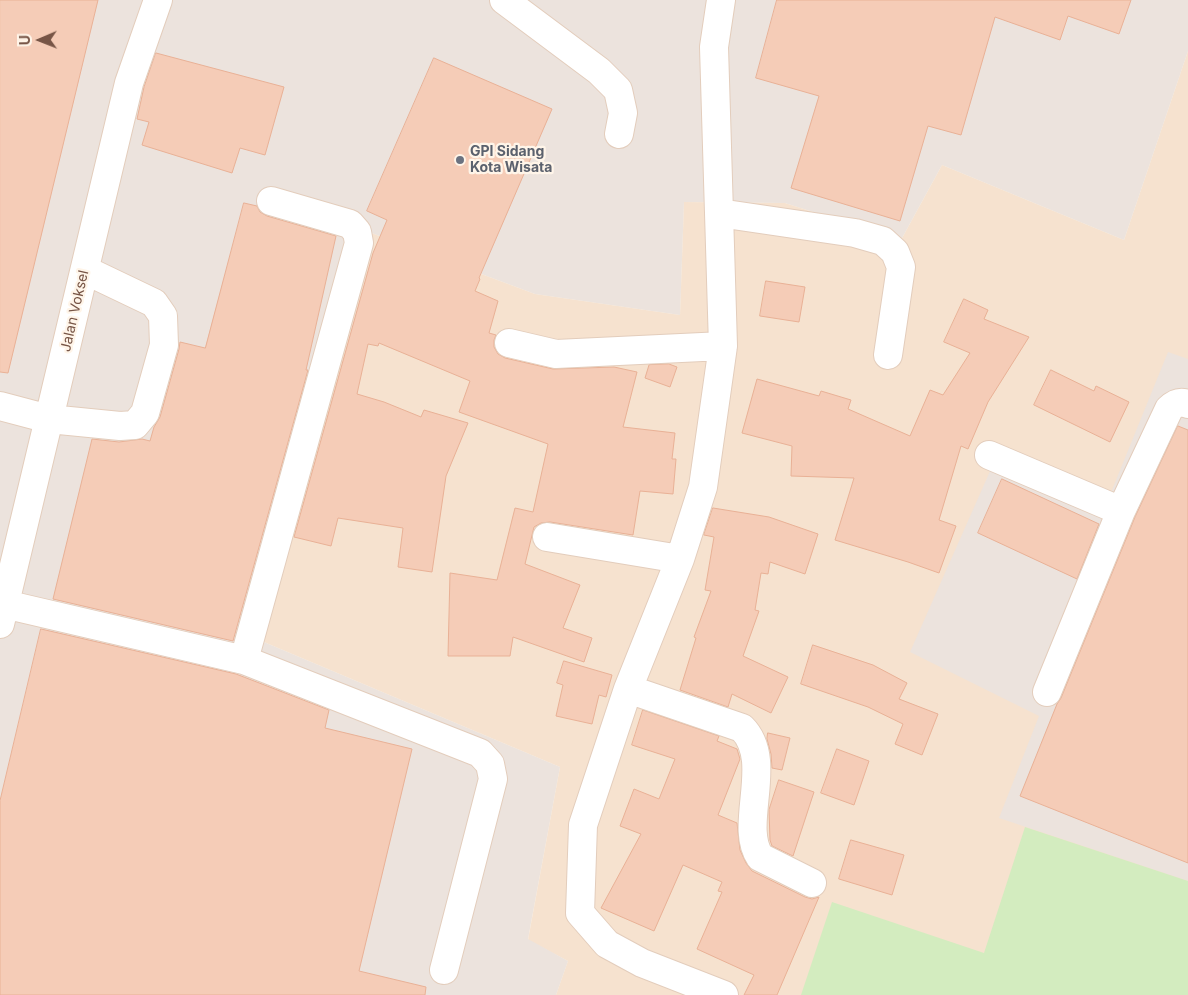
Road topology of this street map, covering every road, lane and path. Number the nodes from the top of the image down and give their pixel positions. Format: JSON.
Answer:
{"nodes":[{"id":1,"x":158,"y":0,"type":"edge"},
{"id":2,"x":504,"y":0,"type":"edge"},
{"id":3,"x":721,"y":0,"type":"edge"},
{"id":4,"x":619,"y":134,"type":"dead end"},
{"id":5,"x":271,"y":201,"type":"dead end"},
{"id":6,"x":719,"y":213,"type":"junction"},
{"id":7,"x":85,"y":270,"type":"junction"},
{"id":8,"x":509,"y":343,"type":"dead end"},
{"id":9,"x":723,"y":346,"type":"junction"},
{"id":10,"x":888,"y":355,"type":"dead end"},
{"id":11,"x":1188,"y":404,"type":"edge"},
{"id":12,"x":0,"y":406,"type":"edge"},
{"id":13,"x":49,"y":419,"type":"junction"},
{"id":14,"x":989,"y":455,"type":"dead end"},
{"id":15,"x":1121,"y":511,"type":"junction"},
{"id":16,"x":547,"y":537,"type":"dead end"},
{"id":17,"x":680,"y":558,"type":"junction"},
{"id":18,"x":2,"y":610,"type":"edge"},
{"id":19,"x":244,"y":660,"type":"junction"},
{"id":20,"x":628,"y":689,"type":"junction"},
{"id":21,"x":1047,"y":692,"type":"dead end"},
{"id":22,"x":812,"y":883,"type":"dead end"},
{"id":23,"x":444,"y":970,"type":"dead end"},
{"id":24,"x":724,"y":995,"type":"edge"}],
"edges":[{"from":1,"to":7,"type":"street","name":"Jalan Voksel"},
{"from":2,"to":4,"type":"street"},
{"from":3,"to":6,"type":"street"},
{"from":5,"to":19,"type":"street"},
{"from":6,"to":9,"type":"street"},
{"from":6,"to":10,"type":"street"},
{"from":7,"to":13,"type":"street","name":"Jalan Voksel"},
{"from":7,"to":13,"type":"street"},
{"from":8,"to":9,"type":"street"},
{"from":9,"to":17,"type":"street"},
{"from":11,"to":15,"type":"street"},
{"from":12,"to":13,"type":"street"},
{"from":13,"to":18,"type":"street","name":"Jalan Voksel"},
{"from":14,"to":15,"type":"street"},
{"from":15,"to":21,"type":"street"},
{"from":16,"to":17,"type":"street"},
{"from":17,"to":20,"type":"street"},
{"from":18,"to":19,"type":"street"},
{"from":19,"to":23,"type":"street"},
{"from":20,"to":22,"type":"street"},
{"from":20,"to":24,"type":"street"}]}
